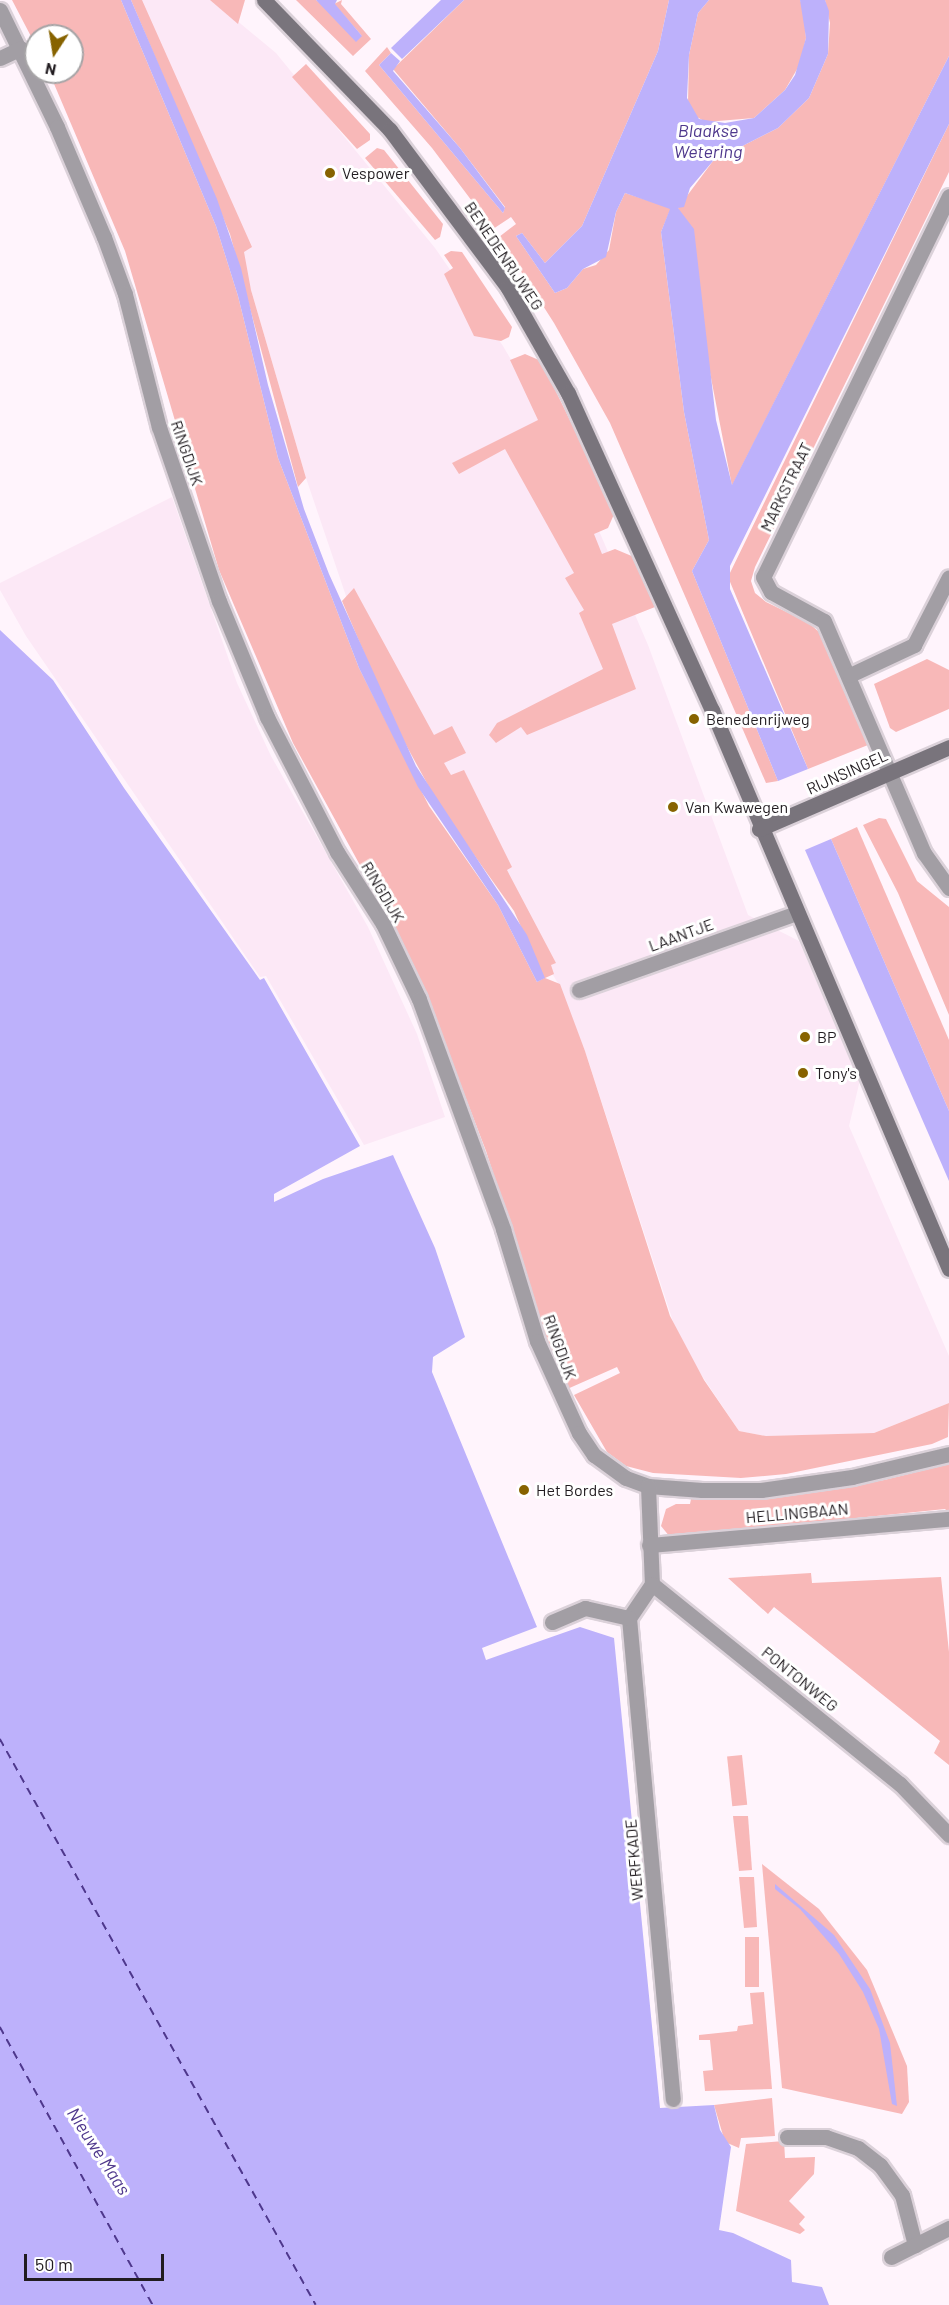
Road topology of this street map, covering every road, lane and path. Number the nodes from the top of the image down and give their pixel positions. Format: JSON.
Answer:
{"nodes":[{"id":1,"x":264,"y":0,"type":"edge"},
{"id":2,"x":0,"y":10,"type":"edge"},
{"id":3,"x":21,"y":48,"type":"junction"},
{"id":4,"x":0,"y":58,"type":"edge"},
{"id":5,"x":949,"y":196,"type":"edge"},
{"id":6,"x":949,"y":577,"type":"edge"},
{"id":7,"x":850,"y":675,"type":"junction"},
{"id":8,"x":949,"y":747,"type":"edge"},
{"id":9,"x":890,"y":772,"type":"junction"},
{"id":10,"x":759,"y":828,"type":"junction"},
{"id":11,"x":948,"y":883,"type":"edge"},
{"id":12,"x":796,"y":913,"type":"junction"},
{"id":13,"x":579,"y":990,"type":"dead end"},
{"id":14,"x":949,"y":1269,"type":"edge"},
{"id":15,"x":949,"y":1454,"type":"edge"},
{"id":16,"x":648,"y":1486,"type":"junction"},
{"id":17,"x":949,"y":1519,"type":"edge"},
{"id":18,"x":649,"y":1545,"type":"junction"},
{"id":19,"x":652,"y":1584,"type":"junction"},
{"id":20,"x":629,"y":1618,"type":"junction"},
{"id":21,"x":552,"y":1622,"type":"dead end"},
{"id":22,"x":949,"y":1835,"type":"edge"},
{"id":23,"x":674,"y":2099,"type":"dead end"},
{"id":24,"x":787,"y":2137,"type":"dead end"},
{"id":25,"x":949,"y":2228,"type":"edge"},
{"id":26,"x":915,"y":2245,"type":"junction"},
{"id":27,"x":891,"y":2257,"type":"dead end"}],
"edges":[{"from":1,"to":10,"type":"street","name":"BENEDENRIJWEG"},
{"from":2,"to":3,"type":"street","name":"RINGDIJK"},
{"from":3,"to":4,"type":"street"},
{"from":3,"to":16,"type":"street","name":"RINGDIJK"},
{"from":5,"to":7,"type":"street","name":"MARKSTRAAT"},
{"from":6,"to":7,"type":"street"},
{"from":7,"to":9,"type":"street","name":"MARKSTRAAT"},
{"from":8,"to":9,"type":"street","name":"RIJNSINGEL"},
{"from":9,"to":10,"type":"street","name":"RIJNSINGEL"},
{"from":9,"to":11,"type":"street","name":"MARKSTRAAT"},
{"from":10,"to":12,"type":"street","name":"BENEDENRIJWEG"},
{"from":12,"to":13,"type":"street","name":"LAANTJE"},
{"from":12,"to":14,"type":"street","name":"BENEDENRIJWEG"},
{"from":15,"to":16,"type":"street","name":"RINGDIJK"},
{"from":16,"to":18,"type":"street"},
{"from":17,"to":18,"type":"street","name":"HELLINGBAAN"},
{"from":18,"to":19,"type":"street"},
{"from":19,"to":20,"type":"street"},
{"from":19,"to":22,"type":"street","name":"PONTONWEG"},
{"from":20,"to":21,"type":"street"},
{"from":20,"to":23,"type":"street","name":"WERFKADE"},
{"from":24,"to":26,"type":"street"},
{"from":25,"to":26,"type":"street"},
{"from":26,"to":27,"type":"street"}]}
